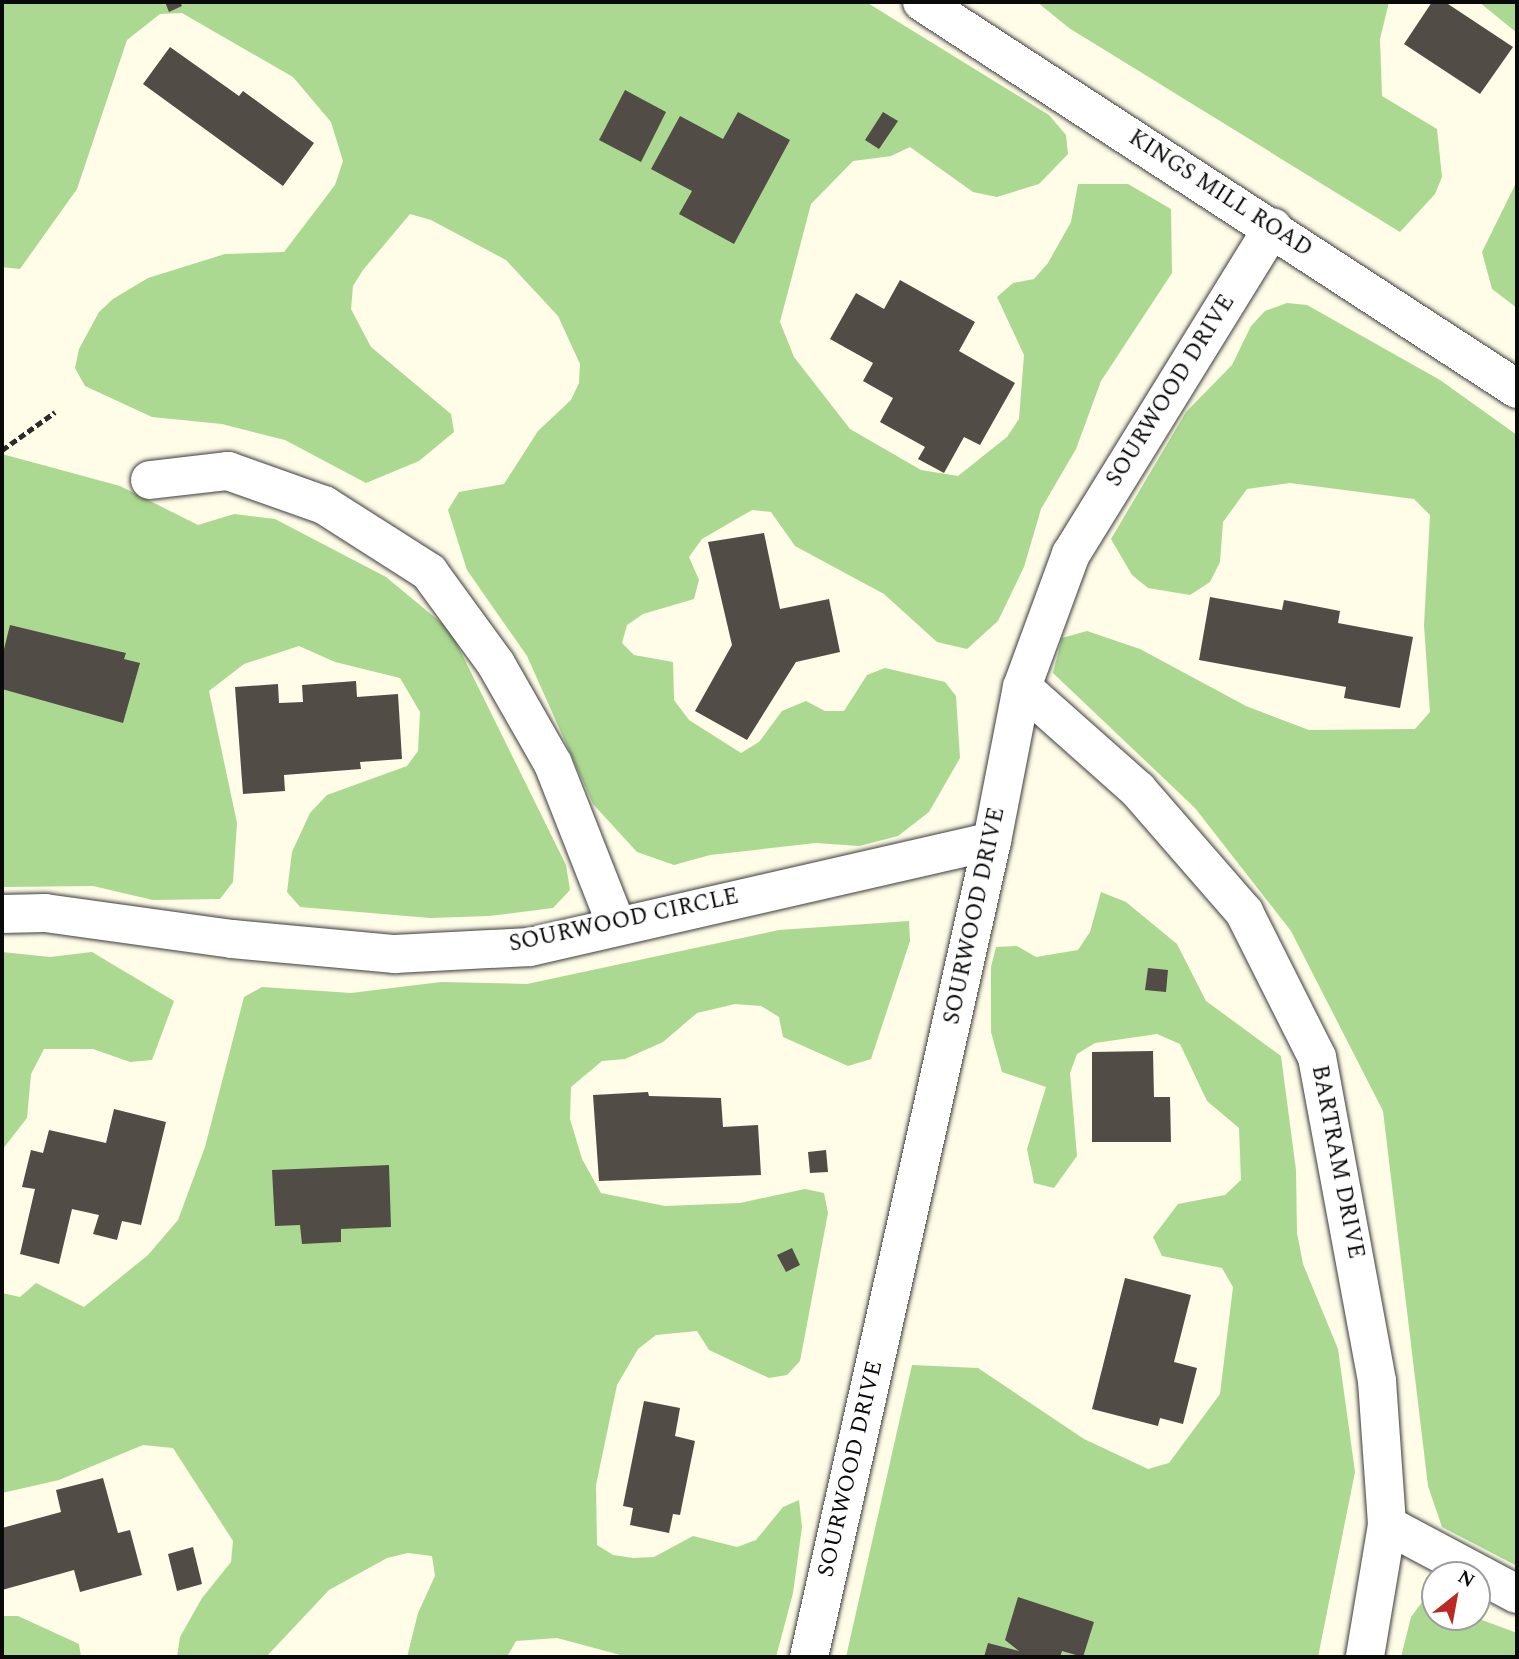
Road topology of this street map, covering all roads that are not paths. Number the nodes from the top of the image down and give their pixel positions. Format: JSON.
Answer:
{"nodes":[{"id":1,"x":922,"y":2,"type":"edge"},
{"id":2,"x":1273,"y":228,"type":"junction"},
{"id":3,"x":1517,"y":388,"type":"edge"},
{"id":4,"x":150,"y":480,"type":"dead end"},
{"id":5,"x":1022,"y":687,"type":"junction"},
{"id":6,"x":992,"y":841,"type":"junction"},
{"id":7,"x":2,"y":914,"type":"edge"},
{"id":8,"x":616,"y":923,"type":"junction"},
{"id":9,"x":1387,"y":1525,"type":"junction"},
{"id":10,"x":1517,"y":1594,"type":"edge"},
{"id":11,"x":809,"y":1657,"type":"edge"},
{"id":12,"x":1365,"y":1657,"type":"edge"}],
"edges":[{"from":1,"to":2,"type":"street","name":"KINGS MILL ROAD"},
{"from":2,"to":3,"type":"street","name":"KINGS MILL ROAD"},
{"from":2,"to":5,"type":"street","name":"SOURWOOD DRIVE"},
{"from":4,"to":8,"type":"street"},
{"from":5,"to":6,"type":"street","name":"SOURWOOD DRIVE"},
{"from":5,"to":9,"type":"street","name":"BARTRAM DRIVE"},
{"from":6,"to":8,"type":"street","name":"SOURWOOD CIRCLE"},
{"from":6,"to":11,"type":"street","name":"SOURWOOD DRIVE"},
{"from":7,"to":8,"type":"street","name":"SOURWOOD CIRCLE"},
{"from":9,"to":10,"type":"street"},
{"from":9,"to":12,"type":"street","name":"BARTRAM DRIVE"}]}
